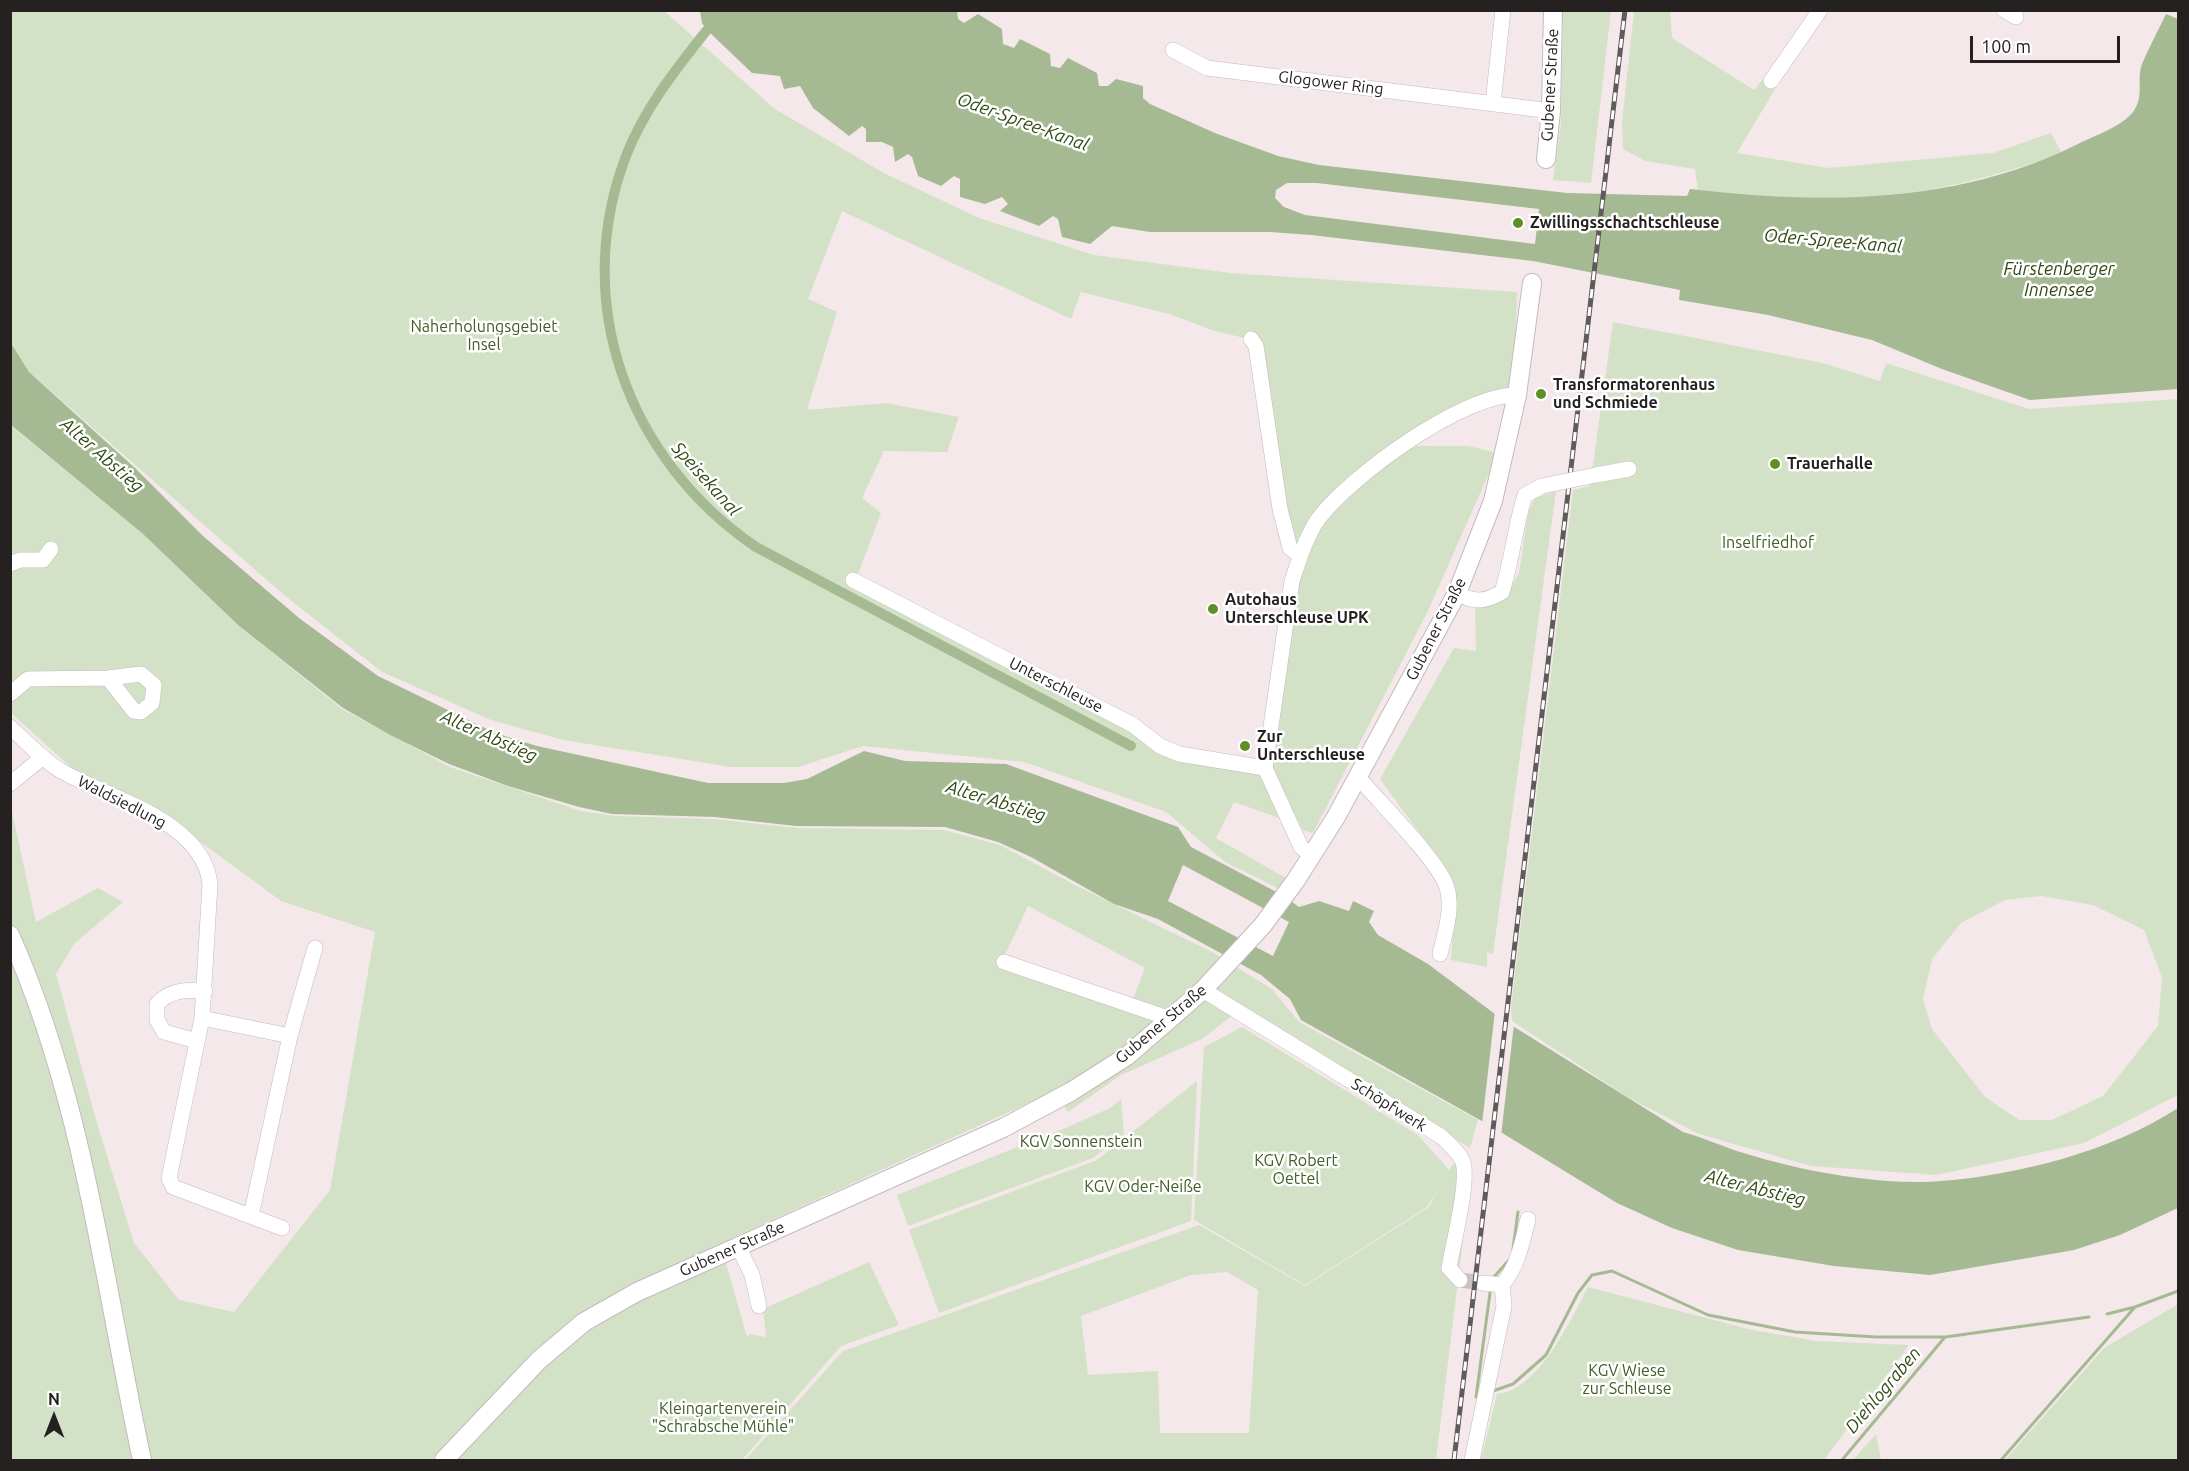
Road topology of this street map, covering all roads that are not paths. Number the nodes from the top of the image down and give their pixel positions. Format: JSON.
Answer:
{"nodes":[{"id":1,"x":1503,"y":10,"type":"edge"},
{"id":2,"x":1553,"y":10,"type":"edge"},
{"id":3,"x":1820,"y":10,"type":"edge"},
{"id":4,"x":1173,"y":50,"type":"dead end"},
{"id":5,"x":1771,"y":81,"type":"dead end"},
{"id":6,"x":1493,"y":103,"type":"junction"},
{"id":7,"x":1551,"y":111,"type":"junction"},
{"id":8,"x":1546,"y":159,"type":"dead end"},
{"id":9,"x":1532,"y":283,"type":"dead end"},
{"id":10,"x":1251,"y":339,"type":"dead end"},
{"id":11,"x":1518,"y":395,"type":"junction"},
{"id":12,"x":1629,"y":469,"type":"dead end"},
{"id":13,"x":51,"y":549,"type":"dead end"},
{"id":14,"x":1300,"y":556,"type":"junction"},
{"id":15,"x":10,"y":564,"type":"edge"},
{"id":16,"x":853,"y":580,"type":"dead end"},
{"id":17,"x":1457,"y":593,"type":"junction"},
{"id":18,"x":108,"y":678,"type":"dead end"},
{"id":19,"x":13,"y":686,"type":"edge"},
{"id":20,"x":10,"y":727,"type":"edge"},
{"id":21,"x":43,"y":758,"type":"junction"},
{"id":22,"x":1265,"y":768,"type":"junction"},
{"id":23,"x":1358,"y":777,"type":"junction"},
{"id":24,"x":10,"y":784,"type":"edge"},
{"id":25,"x":1312,"y":856,"type":"junction"},
{"id":26,"x":10,"y":935,"type":"edge"},
{"id":27,"x":315,"y":948,"type":"dead end"},
{"id":28,"x":1440,"y":954,"type":"dead end"},
{"id":29,"x":1004,"y":962,"type":"dead end"},
{"id":30,"x":1203,"y":990,"type":"junction"},
{"id":31,"x":205,"y":991,"type":"junction"},
{"id":32,"x":202,"y":1018,"type":"junction"},
{"id":33,"x":1168,"y":1018,"type":"junction"},
{"id":34,"x":290,"y":1036,"type":"junction"},
{"id":35,"x":197,"y":1041,"type":"junction"},
{"id":36,"x":251,"y":1216,"type":"junction"},
{"id":37,"x":1528,"y":1219,"type":"dead end"},
{"id":38,"x":282,"y":1228,"type":"dead end"},
{"id":39,"x":738,"y":1246,"type":"junction"},
{"id":40,"x":1461,"y":1280,"type":"dead end"},
{"id":41,"x":1483,"y":1283,"type":"tunnel mouth"},
{"id":42,"x":1502,"y":1285,"type":"junction"},
{"id":43,"x":759,"y":1306,"type":"dead end"},
{"id":44,"x":142,"y":1461,"type":"edge"},
{"id":45,"x":444,"y":1461,"type":"edge"},
{"id":46,"x":1472,"y":1461,"type":"edge"}],
"edges":[{"from":1,"to":6,"type":"street"},
{"from":2,"to":7,"type":"main road","name":"Gubener Straße"},
{"from":3,"to":5,"type":"street"},
{"from":4,"to":6,"type":"street","name":"Glogower Ring"},
{"from":6,"to":7,"type":"street","name":"Glogower Ring"},
{"from":7,"to":8,"type":"main road","name":"Gubener Straße"},
{"from":9,"to":11,"type":"main road","name":"Gubener Straße"},
{"from":10,"to":14,"type":"street"},
{"from":11,"to":14,"type":"street"},
{"from":11,"to":17,"type":"main road","name":"Gubener Straße"},
{"from":12,"to":17,"type":"street","bridge":true},
{"from":13,"to":15,"type":"street"},
{"from":14,"to":22,"type":"street"},
{"from":16,"to":22,"type":"street","name":"Unterschleuse"},
{"from":17,"to":23,"type":"main road","name":"Gubener Straße"},
{"from":18,"to":19,"type":"street"},
{"from":20,"to":21,"type":"street","name":"Waldsiedlung"},
{"from":21,"to":24,"type":"street"},
{"from":21,"to":31,"type":"street","name":"Waldsiedlung"},
{"from":22,"to":25,"type":"street"},
{"from":23,"to":25,"type":"main road","name":"Gubener Straße"},
{"from":23,"to":28,"type":"street"},
{"from":25,"to":30,"type":"main road","name":"Gubener Straße"},
{"from":26,"to":44,"type":"main road"},
{"from":27,"to":34,"type":"street"},
{"from":29,"to":33,"type":"street"},
{"from":30,"to":33,"type":"main road","name":"Gubener Straße"},
{"from":30,"to":40,"type":"street","name":"Schöpfwerk"},
{"from":31,"to":32,"type":"street","name":"Waldsiedlung"},
{"from":31,"to":35,"type":"street"},
{"from":32,"to":34,"type":"street"},
{"from":32,"to":35,"type":"street","name":"Waldsiedlung"},
{"from":33,"to":39,"type":"main road","name":"Gubener Straße"},
{"from":34,"to":36,"type":"street"},
{"from":35,"to":36,"type":"street","name":"Waldsiedlung"},
{"from":36,"to":38,"type":"street","name":"Waldsiedlung"},
{"from":37,"to":42,"type":"street"},
{"from":39,"to":43,"type":"street"},
{"from":39,"to":45,"type":"main road","name":"Gubener Straße"},
{"from":41,"to":42,"type":"street"},
{"from":42,"to":46,"type":"street"}]}
